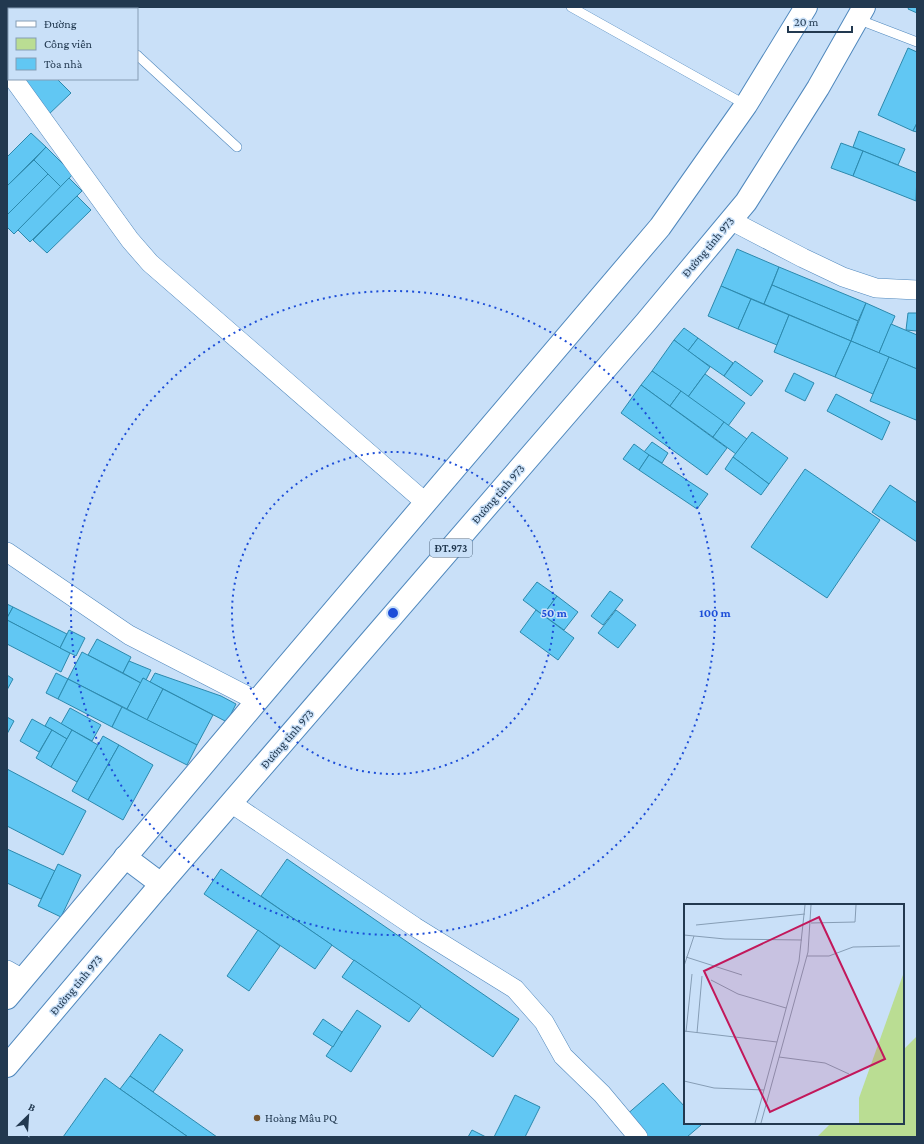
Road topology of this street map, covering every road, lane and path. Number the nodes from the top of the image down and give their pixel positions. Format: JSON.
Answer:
{"nodes":[{"id":1,"x":571,"y":7,"type":"edge"},
{"id":2,"x":806,"y":7,"type":"edge"},
{"id":3,"x":861,"y":13,"type":"edge"},
{"id":4,"x":917,"y":42,"type":"edge"},
{"id":5,"x":138,"y":56,"type":"edge"},
{"id":6,"x":15,"y":81,"type":"dead end"},
{"id":7,"x":746,"y":105,"type":"junction"},
{"id":8,"x":237,"y":147,"type":"dead end"},
{"id":9,"x":730,"y":220,"type":"junction"},
{"id":10,"x":917,"y":290,"type":"edge"},
{"id":11,"x":426,"y":502,"type":"junction"},
{"id":12,"x":7,"y":552,"type":"edge"},
{"id":13,"x":257,"y":700,"type":"junction"},
{"id":14,"x":231,"y":803,"type":"junction"},
{"id":15,"x":125,"y":857,"type":"junction"},
{"id":16,"x":161,"y":884,"type":"junction"},
{"id":17,"x":15,"y":975,"type":"edge"},
{"id":18,"x":7,"y":998,"type":"edge"},
{"id":19,"x":7,"y":1066,"type":"edge"},
{"id":20,"x":638,"y":1137,"type":"edge"}],
"edges":[{"from":1,"to":7,"type":"lane"},
{"from":2,"to":7,"type":"main road"},
{"from":3,"to":4,"type":"lane"},
{"from":3,"to":9,"type":"main road","name":"Đường tỉnh 973","number":"ĐT.973"},
{"from":5,"to":8,"type":"lane"},
{"from":6,"to":11,"type":"street"},
{"from":7,"to":11,"type":"main road"},
{"from":9,"to":10,"type":"street"},
{"from":9,"to":14,"type":"main road","name":"Đường tỉnh 973","number":"ĐT.973"},
{"from":11,"to":13,"type":"main road"},
{"from":12,"to":13,"type":"street"},
{"from":13,"to":15,"type":"main road"},
{"from":14,"to":16,"type":"main road","name":"Đường tỉnh 973","number":"ĐT.973"},
{"from":14,"to":20,"type":"street"},
{"from":15,"to":16,"type":"main road"},
{"from":15,"to":17,"type":"main road"},
{"from":16,"to":19,"type":"main road","name":"Đường tỉnh 973","number":"ĐT.973"},
{"from":17,"to":18,"type":"main road"}]}
